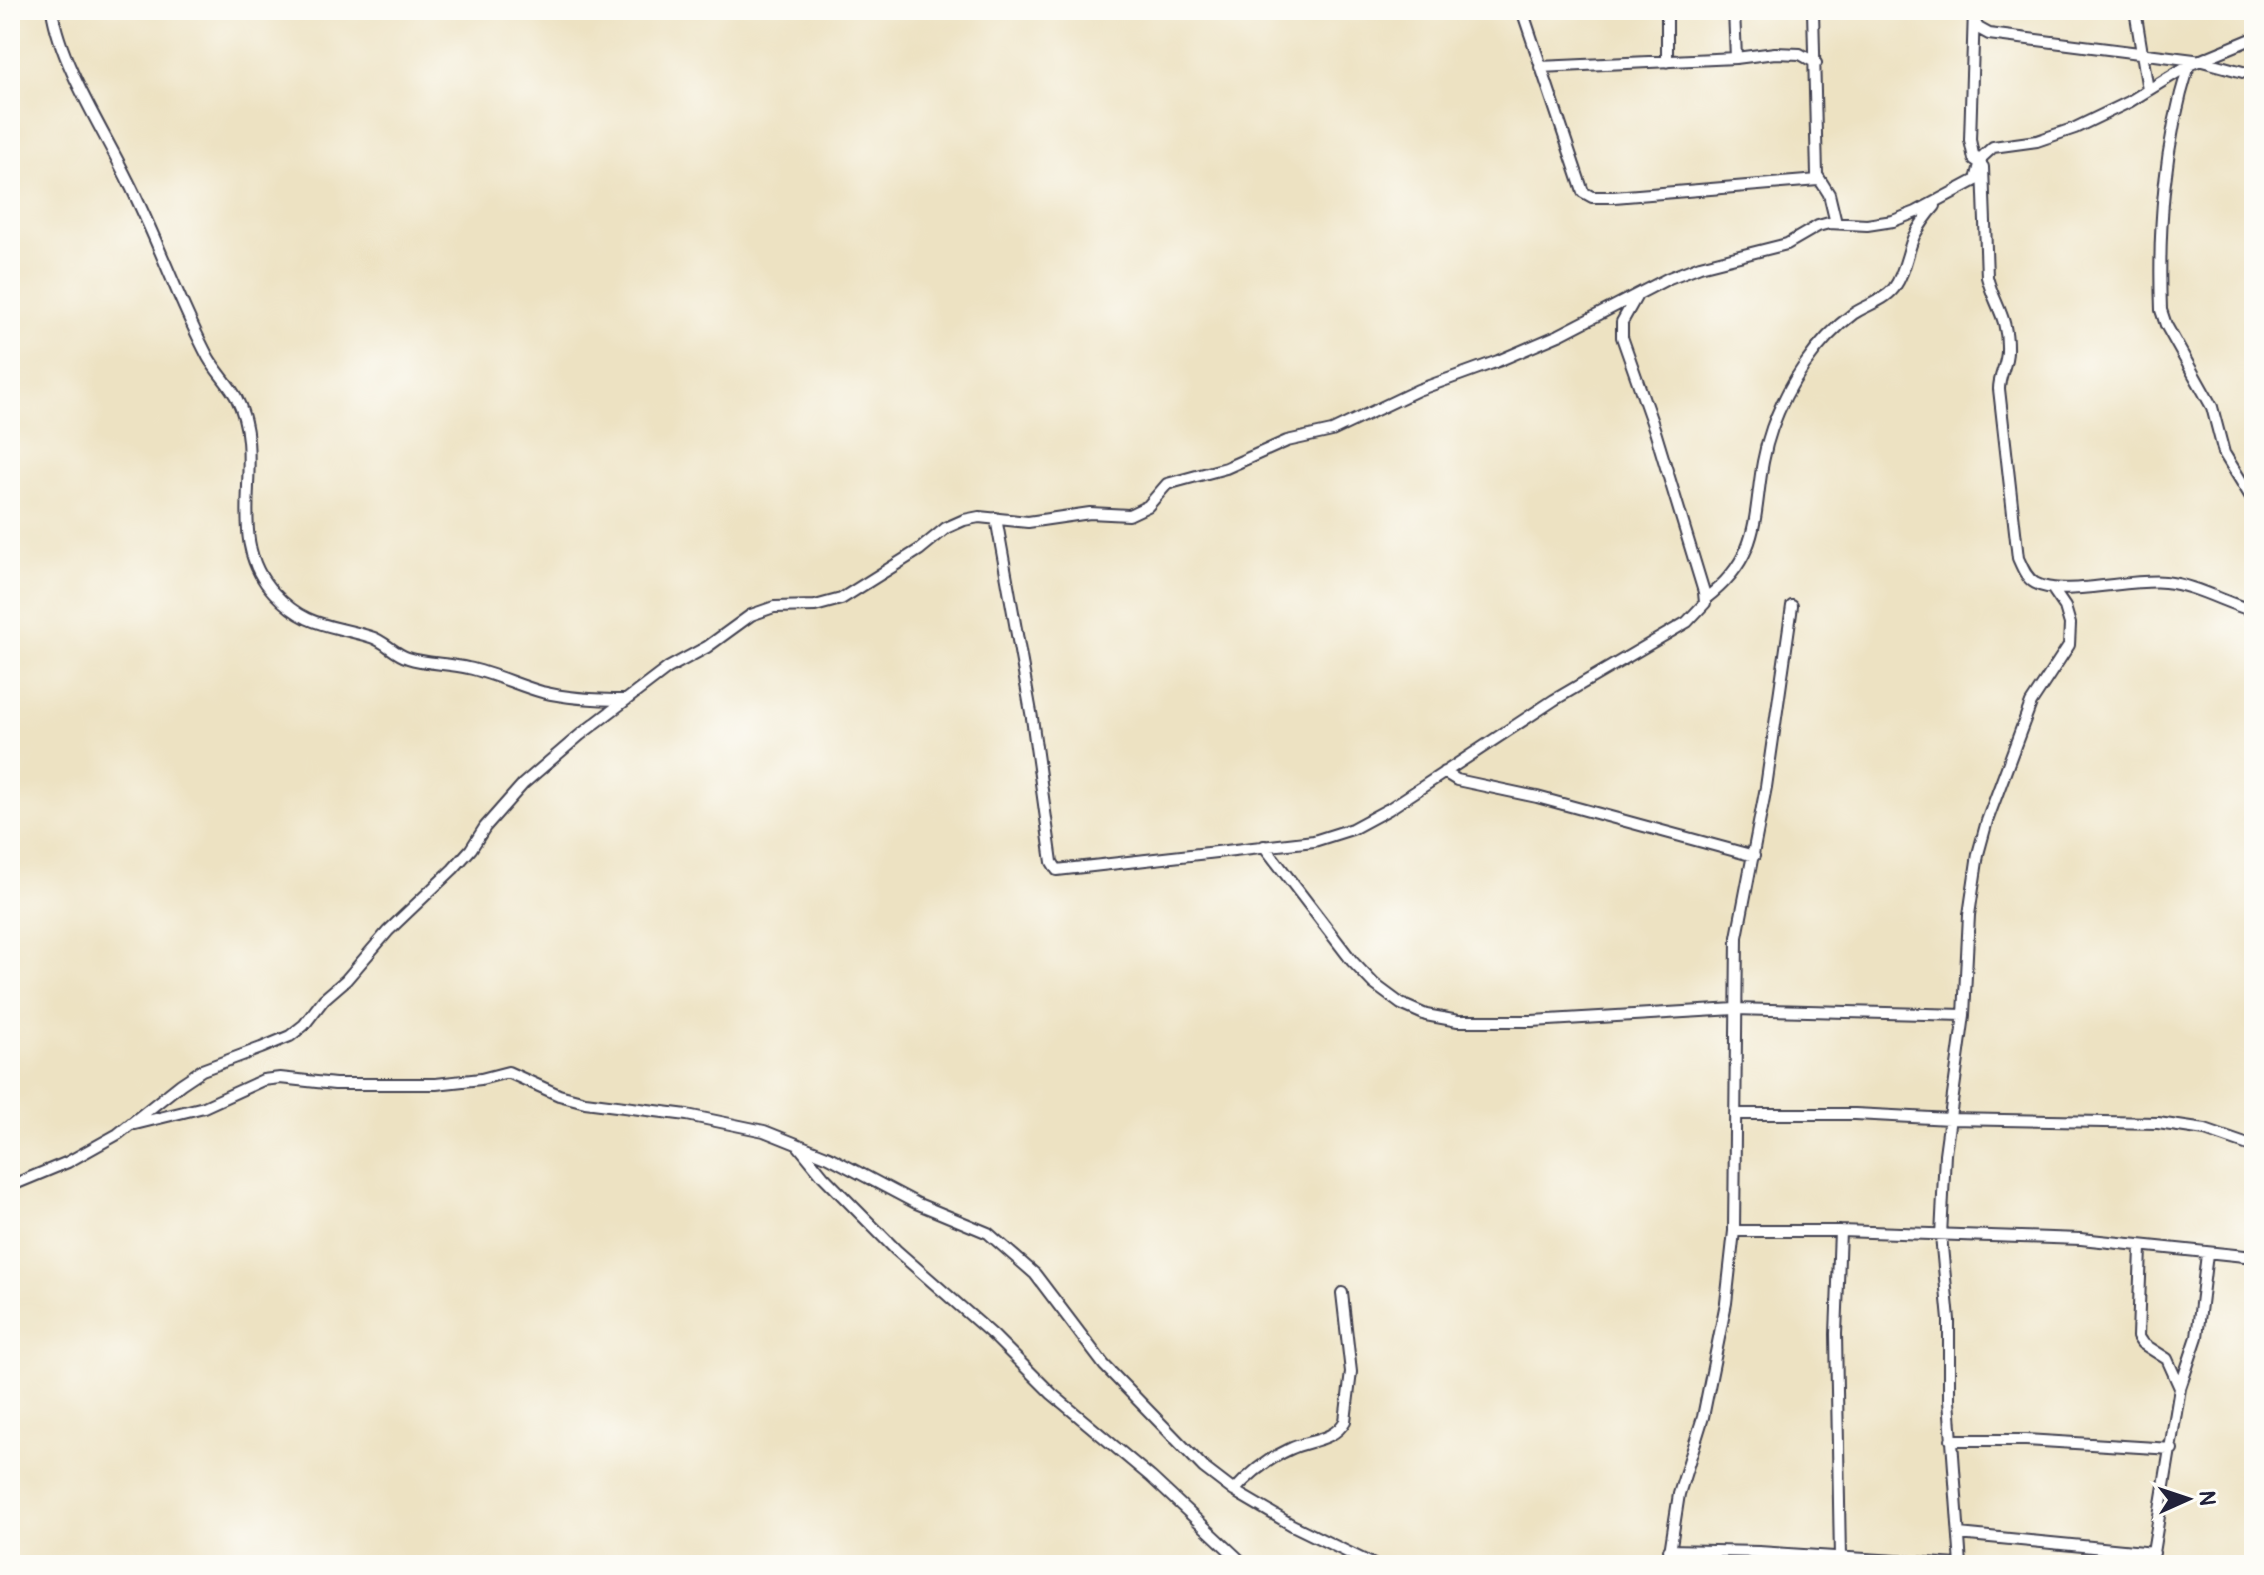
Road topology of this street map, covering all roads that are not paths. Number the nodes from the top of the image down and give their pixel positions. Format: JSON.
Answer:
{"nodes":[{"id":1,"x":52,"y":10,"type":"edge"},
{"id":2,"x":1522,"y":10,"type":"edge"},
{"id":3,"x":1667,"y":10,"type":"edge"},
{"id":4,"x":1734,"y":10,"type":"edge"},
{"id":5,"x":1813,"y":10,"type":"edge"},
{"id":6,"x":1974,"y":10,"type":"edge"},
{"id":7,"x":2135,"y":10,"type":"edge"},
{"id":8,"x":1975,"y":22,"type":"junction"},
{"id":9,"x":2254,"y":38,"type":"edge"},
{"id":10,"x":2143,"y":53,"type":"junction"},
{"id":11,"x":1736,"y":58,"type":"junction"},
{"id":12,"x":2202,"y":61,"type":"junction"},
{"id":13,"x":1667,"y":62,"type":"junction"},
{"id":14,"x":1816,"y":63,"type":"junction"},
{"id":15,"x":2189,"y":65,"type":"junction"},
{"id":16,"x":1540,"y":67,"type":"junction"},
{"id":17,"x":2254,"y":75,"type":"edge"},
{"id":18,"x":2148,"y":90,"type":"junction"},
{"id":19,"x":1981,"y":160,"type":"junction"},
{"id":20,"x":1818,"y":180,"type":"junction"},
{"id":21,"x":1940,"y":199,"type":"junction"},
{"id":22,"x":1836,"y":223,"type":"junction"},
{"id":23,"x":1639,"y":292,"type":"junction"},
{"id":24,"x":2254,"y":502,"type":"edge"},
{"id":25,"x":996,"y":518,"type":"junction"},
{"id":26,"x":2052,"y":588,"type":"junction"},
{"id":27,"x":1705,"y":599,"type":"junction"},
{"id":28,"x":1792,"y":606,"type":"dead end"},
{"id":29,"x":2254,"y":611,"type":"edge"},
{"id":30,"x":628,"y":700,"type":"junction"},
{"id":31,"x":1444,"y":772,"type":"junction"},
{"id":32,"x":1264,"y":846,"type":"junction"},
{"id":33,"x":1754,"y":856,"type":"junction"},
{"id":34,"x":1735,"y":1009,"type":"junction"},
{"id":35,"x":1964,"y":1015,"type":"junction"},
{"id":36,"x":1735,"y":1114,"type":"junction"},
{"id":37,"x":1950,"y":1119,"type":"junction"},
{"id":38,"x":133,"y":1124,"type":"junction"},
{"id":39,"x":796,"y":1143,"type":"junction"},
{"id":40,"x":2254,"y":1147,"type":"edge"},
{"id":41,"x":10,"y":1186,"type":"edge"},
{"id":42,"x":1734,"y":1231,"type":"junction"},
{"id":43,"x":1840,"y":1231,"type":"junction"},
{"id":44,"x":1941,"y":1236,"type":"junction"},
{"id":45,"x":2141,"y":1247,"type":"junction"},
{"id":46,"x":2207,"y":1254,"type":"junction"},
{"id":47,"x":2254,"y":1257,"type":"edge"},
{"id":48,"x":1342,"y":1293,"type":"dead end"},
{"id":49,"x":2180,"y":1388,"type":"junction"},
{"id":50,"x":1951,"y":1440,"type":"junction"},
{"id":51,"x":2172,"y":1449,"type":"junction"},
{"id":52,"x":1234,"y":1491,"type":"junction"},
{"id":53,"x":1959,"y":1534,"type":"junction"},
{"id":54,"x":1669,"y":1550,"type":"junction"},
{"id":55,"x":2154,"y":1553,"type":"junction"},
{"id":56,"x":1840,"y":1558,"type":"junction"},
{"id":57,"x":1245,"y":1565,"type":"edge"},
{"id":58,"x":1374,"y":1565,"type":"edge"},
{"id":59,"x":1668,"y":1565,"type":"edge"},
{"id":60,"x":1959,"y":1565,"type":"edge"},
{"id":61,"x":2151,"y":1565,"type":"edge"}],
"edges":[{"from":1,"to":30,"type":"street"},
{"from":2,"to":16,"type":"street"},
{"from":3,"to":13,"type":"street"},
{"from":4,"to":11,"type":"street"},
{"from":5,"to":14,"type":"street"},
{"from":6,"to":8,"type":"street"},
{"from":7,"to":10,"type":"street"},
{"from":8,"to":10,"type":"street"},
{"from":8,"to":19,"type":"street"},
{"from":9,"to":12,"type":"street"},
{"from":10,"to":12,"type":"street"},
{"from":10,"to":18,"type":"street"},
{"from":11,"to":13,"type":"street"},
{"from":11,"to":14,"type":"street"},
{"from":12,"to":15,"type":"street"},
{"from":12,"to":17,"type":"street"},
{"from":13,"to":16,"type":"street"},
{"from":14,"to":20,"type":"street"},
{"from":15,"to":18,"type":"street"},
{"from":15,"to":24,"type":"street"},
{"from":16,"to":20,"type":"street"},
{"from":18,"to":19,"type":"street"},
{"from":19,"to":21,"type":"street"},
{"from":19,"to":26,"type":"street"},
{"from":20,"to":22,"type":"street"},
{"from":21,"to":22,"type":"street"},
{"from":21,"to":27,"type":"street"},
{"from":22,"to":23,"type":"street"},
{"from":23,"to":25,"type":"street"},
{"from":23,"to":27,"type":"street"},
{"from":25,"to":30,"type":"street"},
{"from":25,"to":32,"type":"street"},
{"from":26,"to":29,"type":"street"},
{"from":26,"to":35,"type":"street"},
{"from":27,"to":31,"type":"street"},
{"from":28,"to":33,"type":"street"},
{"from":30,"to":38,"type":"street"},
{"from":31,"to":32,"type":"street"},
{"from":31,"to":33,"type":"street"},
{"from":32,"to":34,"type":"street"},
{"from":33,"to":34,"type":"street"},
{"from":34,"to":35,"type":"street"},
{"from":34,"to":36,"type":"street"},
{"from":35,"to":37,"type":"street"},
{"from":36,"to":37,"type":"street"},
{"from":36,"to":42,"type":"street"},
{"from":37,"to":40,"type":"street"},
{"from":37,"to":44,"type":"street"},
{"from":38,"to":39,"type":"street"},
{"from":38,"to":41,"type":"street"},
{"from":39,"to":52,"type":"street"},
{"from":39,"to":57,"type":"street"},
{"from":42,"to":43,"type":"street"},
{"from":42,"to":54,"type":"street"},
{"from":43,"to":44,"type":"street"},
{"from":43,"to":56,"type":"street"},
{"from":44,"to":45,"type":"street"},
{"from":44,"to":50,"type":"street"},
{"from":45,"to":46,"type":"street"},
{"from":45,"to":49,"type":"street"},
{"from":46,"to":47,"type":"street"},
{"from":46,"to":49,"type":"street"},
{"from":48,"to":52,"type":"street"},
{"from":49,"to":51,"type":"street"},
{"from":50,"to":51,"type":"street"},
{"from":50,"to":53,"type":"street"},
{"from":51,"to":55,"type":"street"},
{"from":52,"to":58,"type":"street"},
{"from":53,"to":55,"type":"street"},
{"from":53,"to":60,"type":"street"},
{"from":54,"to":56,"type":"street"},
{"from":54,"to":59,"type":"street"},
{"from":55,"to":61,"type":"street"},
{"from":56,"to":60,"type":"street"}]}
